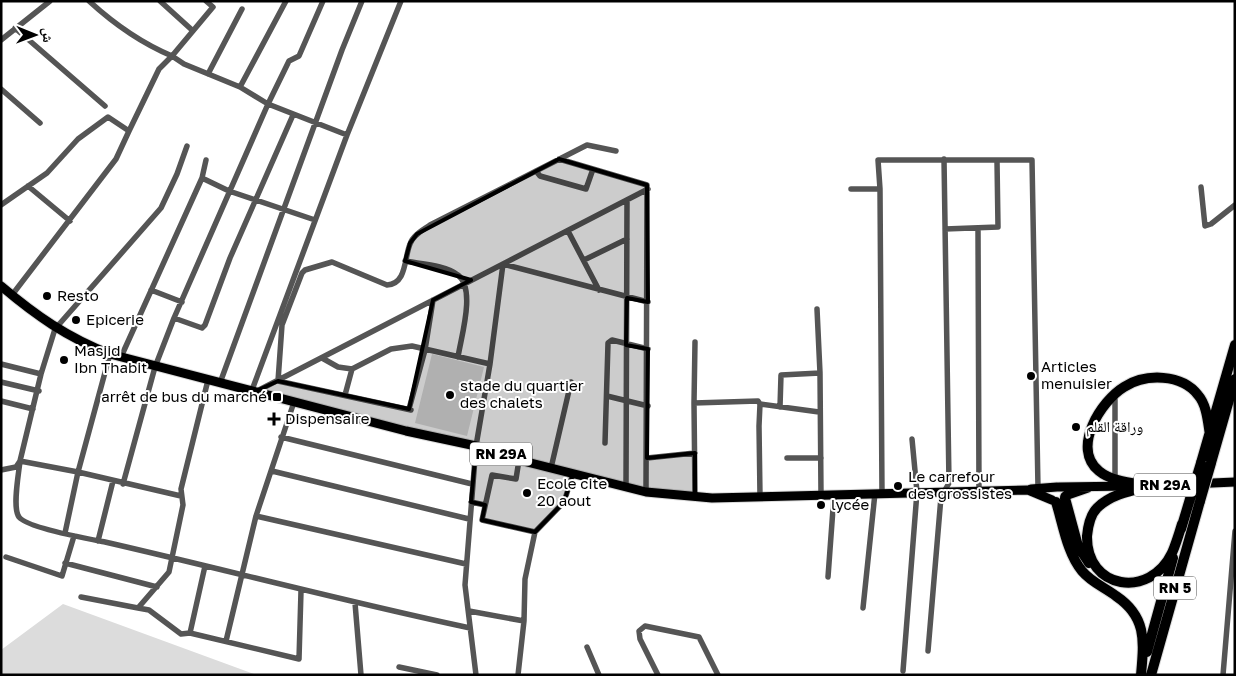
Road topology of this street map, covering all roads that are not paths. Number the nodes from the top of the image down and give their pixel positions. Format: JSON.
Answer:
{"nodes":[{"id":1,"x":50,"y":1,"type":"edge"},
{"id":2,"x":89,"y":1,"type":"edge"},
{"id":3,"x":160,"y":1,"type":"edge"},
{"id":4,"x":206,"y":1,"type":"edge"},
{"id":5,"x":219,"y":1,"type":"edge"},
{"id":6,"x":286,"y":1,"type":"edge"},
{"id":7,"x":323,"y":1,"type":"edge"},
{"id":8,"x":362,"y":1,"type":"edge"},
{"id":9,"x":401,"y":1,"type":"edge"},
{"id":10,"x":213,"y":7,"type":"junction"},
{"id":11,"x":242,"y":8,"type":"dead end"},
{"id":12,"x":16,"y":28,"type":"junction"},
{"id":13,"x":192,"y":30,"type":"junction"},
{"id":14,"x":1,"y":40,"type":"edge"},
{"id":15,"x":172,"y":56,"type":"junction"},
{"id":16,"x":208,"y":74,"type":"junction"},
{"id":17,"x":240,"y":87,"type":"junction"},
{"id":18,"x":1,"y":90,"type":"edge"},
{"id":19,"x":268,"y":104,"type":"junction"},
{"id":20,"x":105,"y":106,"type":"dead end"},
{"id":21,"x":293,"y":115,"type":"junction"},
{"id":22,"x":40,"y":123,"type":"dead end"},
{"id":23,"x":316,"y":124,"type":"junction"},
{"id":24,"x":129,"y":131,"type":"junction"},
{"id":25,"x":347,"y":135,"type":"junction"},
{"id":26,"x":187,"y":146,"type":"dead end"},
{"id":27,"x":616,"y":151,"type":"dead end"},
{"id":28,"x":944,"y":159,"type":"junction"},
{"id":29,"x":206,"y":160,"type":"dead end"},
{"id":30,"x":559,"y":160,"type":"junction"},
{"id":31,"x":997,"y":160,"type":"junction"},
{"id":32,"x":593,"y":169,"type":"junction"},
{"id":33,"x":536,"y":171,"type":"junction"},
{"id":34,"x":202,"y":178,"type":"junction"},
{"id":35,"x":28,"y":186,"type":"junction"},
{"id":36,"x":1201,"y":187,"type":"dead end"},
{"id":37,"x":648,"y":189,"type":"junction"},
{"id":38,"x":851,"y":189,"type":"dead end"},
{"id":39,"x":880,"y":189,"type":"junction"},
{"id":40,"x":229,"y":191,"type":"junction"},
{"id":41,"x":258,"y":200,"type":"junction"},
{"id":42,"x":627,"y":200,"type":"junction"},
{"id":43,"x":1,"y":205,"type":"edge"},
{"id":44,"x":1235,"y":205,"type":"edge"},
{"id":45,"x":285,"y":208,"type":"junction"},
{"id":46,"x":316,"y":220,"type":"junction"},
{"id":47,"x":70,"y":221,"type":"junction"},
{"id":48,"x":978,"y":228,"type":"junction"},
{"id":49,"x":945,"y":229,"type":"junction"},
{"id":50,"x":568,"y":231,"type":"junction"},
{"id":51,"x":627,"y":239,"type":"junction"},
{"id":52,"x":584,"y":260,"type":"junction"},
{"id":53,"x":406,"y":261,"type":"junction"},
{"id":54,"x":503,"y":264,"type":"junction"},
{"id":55,"x":466,"y":283,"type":"junction"},
{"id":56,"x":1,"y":286,"type":"edge"},
{"id":57,"x":151,"y":290,"type":"junction"},
{"id":58,"x":599,"y":290,"type":"junction"},
{"id":59,"x":12,"y":295,"type":"junction"},
{"id":60,"x":627,"y":298,"type":"junction"},
{"id":61,"x":433,"y":300,"type":"junction"},
{"id":62,"x":182,"y":302,"type":"junction"},
{"id":63,"x":648,"y":302,"type":"junction"},
{"id":64,"x":818,"y":309,"type":"dead end"},
{"id":65,"x":174,"y":318,"type":"junction"},
{"id":66,"x":55,"y":329,"type":"junction"},
{"id":67,"x":695,"y":342,"type":"dead end"},
{"id":68,"x":626,"y":345,"type":"junction"},
{"id":69,"x":1235,"y":345,"type":"edge"},
{"id":70,"x":648,"y":349,"type":"junction"},
{"id":71,"x":425,"y":350,"type":"junction"},
{"id":72,"x":110,"y":354,"type":"junction"},
{"id":73,"x":121,"y":357,"type":"junction"},
{"id":74,"x":458,"y":357,"type":"junction"},
{"id":75,"x":322,"y":358,"type":"junction"},
{"id":76,"x":1,"y":364,"type":"edge"},
{"id":77,"x":490,"y":364,"type":"junction"},
{"id":78,"x":155,"y":366,"type":"junction"},
{"id":79,"x":352,"y":370,"type":"junction"},
{"id":80,"x":820,"y":373,"type":"junction"},
{"id":81,"x":41,"y":374,"type":"junction"},
{"id":82,"x":1235,"y":379,"type":"edge"},
{"id":83,"x":208,"y":380,"type":"junction"},
{"id":84,"x":278,"y":381,"type":"junction"},
{"id":85,"x":1,"y":382,"type":"edge"},
{"id":86,"x":571,"y":382,"type":"dead end"},
{"id":87,"x":220,"y":383,"type":"junction"},
{"id":88,"x":38,"y":391,"type":"junction"},
{"id":89,"x":254,"y":391,"type":"junction"},
{"id":90,"x":345,"y":395,"type":"junction"},
{"id":91,"x":606,"y":396,"type":"junction"},
{"id":92,"x":1115,"y":400,"type":"dead end"},
{"id":93,"x":1,"y":401,"type":"edge"},
{"id":94,"x":626,"y":401,"type":"junction"},
{"id":95,"x":294,"y":402,"type":"junction"},
{"id":96,"x":694,"y":402,"type":"junction"},
{"id":97,"x":760,"y":404,"type":"junction"},
{"id":98,"x":648,"y":406,"type":"junction"},
{"id":99,"x":780,"y":407,"type":"junction"},
{"id":100,"x":33,"y":409,"type":"junction"},
{"id":101,"x":819,"y":412,"type":"junction"},
{"id":102,"x":1210,"y":435,"type":"junction"},
{"id":103,"x":281,"y":438,"type":"junction"},
{"id":104,"x":912,"y":439,"type":"dead end"},
{"id":105,"x":605,"y":443,"type":"dead end"},
{"id":106,"x":476,"y":446,"type":"junction"},
{"id":107,"x":695,"y":453,"type":"junction"},
{"id":108,"x":647,"y":458,"type":"junction"},
{"id":109,"x":787,"y":458,"type":"dead end"},
{"id":110,"x":821,"y":458,"type":"junction"},
{"id":111,"x":519,"y":460,"type":"junction"},
{"id":112,"x":20,"y":461,"type":"junction"},
{"id":113,"x":1206,"y":463,"type":"junction"},
{"id":114,"x":551,"y":468,"type":"junction"},
{"id":115,"x":1,"y":470,"type":"edge"},
{"id":116,"x":272,"y":471,"type":"junction"},
{"id":117,"x":78,"y":472,"type":"junction"},
{"id":118,"x":573,"y":474,"type":"junction"},
{"id":119,"x":1115,"y":478,"type":"junction"},
{"id":120,"x":113,"y":481,"type":"junction"},
{"id":121,"x":1235,"y":482,"type":"edge"},
{"id":122,"x":123,"y":484,"type":"junction"},
{"id":123,"x":472,"y":484,"type":"junction"},
{"id":124,"x":1095,"y":486,"type":"junction"},
{"id":125,"x":1150,"y":486,"type":"junction"},
{"id":126,"x":626,"y":487,"type":"junction"},
{"id":127,"x":1058,"y":487,"type":"junction"},
{"id":128,"x":1038,"y":488,"type":"junction"},
{"id":129,"x":980,"y":490,"type":"junction"},
{"id":130,"x":1028,"y":490,"type":"junction"},
{"id":131,"x":945,"y":491,"type":"junction"},
{"id":132,"x":646,"y":492,"type":"junction"},
{"id":133,"x":917,"y":492,"type":"junction"},
{"id":134,"x":878,"y":493,"type":"junction"},
{"id":135,"x":821,"y":495,"type":"junction"},
{"id":136,"x":834,"y":495,"type":"junction"},
{"id":137,"x":181,"y":496,"type":"junction"},
{"id":138,"x":760,"y":496,"type":"junction"},
{"id":139,"x":696,"y":497,"type":"junction"},
{"id":140,"x":1060,"y":499,"type":"junction"},
{"id":141,"x":1195,"y":500,"type":"junction"},
{"id":142,"x":471,"y":502,"type":"junction"},
{"id":143,"x":485,"y":505,"type":"junction"},
{"id":144,"x":256,"y":516,"type":"junction"},
{"id":145,"x":470,"y":519,"type":"junction"},
{"id":146,"x":1182,"y":524,"type":"junction"},
{"id":147,"x":1235,"y":531,"type":"edge"},
{"id":148,"x":535,"y":532,"type":"junction"},
{"id":149,"x":65,"y":533,"type":"junction"},
{"id":150,"x":74,"y":536,"type":"junction"},
{"id":151,"x":98,"y":541,"type":"junction"},
{"id":152,"x":6,"y":557,"type":"dead end"},
{"id":153,"x":173,"y":558,"type":"junction"},
{"id":154,"x":65,"y":563,"type":"junction"},
{"id":155,"x":466,"y":564,"type":"junction"},
{"id":156,"x":205,"y":566,"type":"junction"},
{"id":157,"x":1095,"y":568,"type":"junction"},
{"id":158,"x":240,"y":574,"type":"junction"},
{"id":159,"x":828,"y":577,"type":"dead end"},
{"id":160,"x":157,"y":587,"type":"junction"},
{"id":161,"x":302,"y":591,"type":"junction"},
{"id":162,"x":82,"y":597,"type":"dead end"},
{"id":163,"x":355,"y":604,"type":"junction"},
{"id":164,"x":1232,"y":606,"type":"edge"},
{"id":165,"x":138,"y":608,"type":"junction"},
{"id":166,"x":863,"y":608,"type":"dead end"},
{"id":167,"x":469,"y":611,"type":"junction"},
{"id":168,"x":524,"y":621,"type":"junction"},
{"id":169,"x":470,"y":628,"type":"junction"},
{"id":170,"x":190,"y":633,"type":"junction"},
{"id":171,"x":226,"y":641,"type":"junction"},
{"id":172,"x":587,"y":648,"type":"dead end"},
{"id":173,"x":928,"y":651,"type":"dead end"},
{"id":174,"x":399,"y":667,"type":"dead end"},
{"id":175,"x":902,"y":671,"type":"dead end"},
{"id":176,"x":361,"y":675,"type":"edge"},
{"id":177,"x":437,"y":675,"type":"edge"},
{"id":178,"x":476,"y":675,"type":"edge"},
{"id":179,"x":518,"y":675,"type":"edge"},
{"id":180,"x":600,"y":675,"type":"edge"},
{"id":181,"x":658,"y":675,"type":"edge"},
{"id":182,"x":718,"y":675,"type":"edge"},
{"id":183,"x":1141,"y":675,"type":"edge"},
{"id":184,"x":1151,"y":675,"type":"edge"},
{"id":185,"x":1223,"y":675,"type":"edge"}],
"edges":[{"from":1,"to":12,"type":"street"},
{"from":2,"to":15,"type":"street"},
{"from":3,"to":13,"type":"street"},
{"from":4,"to":10,"type":"street"},
{"from":5,"to":10,"type":"street"},
{"from":6,"to":17,"type":"street"},
{"from":7,"to":19,"type":"street"},
{"from":8,"to":23,"type":"street"},
{"from":9,"to":25,"type":"street"},
{"from":10,"to":13,"type":"street"},
{"from":11,"to":16,"type":"street"},
{"from":12,"to":14,"type":"street"},
{"from":12,"to":20,"type":"street"},
{"from":13,"to":15,"type":"street"},
{"from":15,"to":16,"type":"street"},
{"from":15,"to":24,"type":"street"},
{"from":16,"to":17,"type":"street"},
{"from":17,"to":19,"type":"street"},
{"from":18,"to":22,"type":"street"},
{"from":19,"to":21,"type":"street"},
{"from":19,"to":40,"type":"street"},
{"from":21,"to":23,"type":"street"},
{"from":21,"to":41,"type":"street"},
{"from":23,"to":25,"type":"street"},
{"from":23,"to":45,"type":"street"},
{"from":24,"to":35,"type":"street"},
{"from":24,"to":47,"type":"street"},
{"from":25,"to":46,"type":"street"},
{"from":26,"to":66,"type":"street"},
{"from":27,"to":30,"type":"street"},
{"from":28,"to":31,"type":"street"},
{"from":28,"to":39,"type":"street"},
{"from":28,"to":49,"type":"street"},
{"from":29,"to":34,"type":"street"},
{"from":30,"to":32,"type":"street"},
{"from":30,"to":33,"type":"street"},
{"from":31,"to":48,"type":"street"},
{"from":31,"to":128,"type":"street"},
{"from":32,"to":33,"type":"street"},
{"from":32,"to":37,"type":"street"},
{"from":33,"to":53,"type":"street"},
{"from":34,"to":40,"type":"street"},
{"from":34,"to":57,"type":"street"},
{"from":35,"to":43,"type":"street"},
{"from":35,"to":47,"type":"street"},
{"from":36,"to":44,"type":"street"},
{"from":37,"to":42,"type":"street"},
{"from":37,"to":63,"type":"street"},
{"from":38,"to":39,"type":"street"},
{"from":39,"to":134,"type":"street"},
{"from":40,"to":41,"type":"street"},
{"from":40,"to":62,"type":"street"},
{"from":41,"to":45,"type":"street"},
{"from":41,"to":65,"type":"street"},
{"from":42,"to":50,"type":"street"},
{"from":42,"to":51,"type":"street"},
{"from":45,"to":46,"type":"street"},
{"from":45,"to":87,"type":"street"},
{"from":46,"to":89,"type":"street"},
{"from":47,"to":59,"type":"street"},
{"from":48,"to":49,"type":"street"},
{"from":48,"to":129,"type":"street"},
{"from":49,"to":131,"type":"street"},
{"from":50,"to":52,"type":"street"},
{"from":50,"to":54,"type":"street"},
{"from":51,"to":52,"type":"street"},
{"from":51,"to":60,"type":"street"},
{"from":52,"to":58,"type":"street"},
{"from":53,"to":55,"type":"street"},
{"from":53,"to":84,"type":"street"},
{"from":54,"to":55,"type":"street"},
{"from":54,"to":58,"type":"street"},
{"from":54,"to":77,"type":"street"},
{"from":55,"to":61,"type":"street"},
{"from":55,"to":74,"type":"street"},
{"from":56,"to":59,"type":"main road","number":"RN 29A"},
{"from":57,"to":62,"type":"street"},
{"from":57,"to":73,"type":"street"},
{"from":58,"to":60,"type":"street"},
{"from":59,"to":66,"type":"main road","number":"RN 29A"},
{"from":60,"to":63,"type":"street"},
{"from":60,"to":68,"type":"street"},
{"from":61,"to":71,"type":"street"},
{"from":61,"to":75,"type":"street"},
{"from":62,"to":65,"type":"street"},
{"from":63,"to":70,"type":"street"},
{"from":64,"to":80,"type":"street"},
{"from":65,"to":78,"type":"street"},
{"from":66,"to":72,"type":"main road","number":"RN 29A"},
{"from":66,"to":81,"type":"street"},
{"from":67,"to":96,"type":"street"},
{"from":68,"to":70,"type":"street"},
{"from":68,"to":91,"type":"street"},
{"from":68,"to":94,"type":"street"},
{"from":69,"to":102,"type":"highway","number":"RN 5"},
{"from":70,"to":98,"type":"street"},
{"from":71,"to":74,"type":"street"},
{"from":71,"to":79,"type":"street"},
{"from":71,"to":90,"type":"street"},
{"from":72,"to":73,"type":"main road","number":"RN 29A"},
{"from":72,"to":117,"type":"street"},
{"from":73,"to":78,"type":"main road","number":"RN 29A"},
{"from":74,"to":77,"type":"street"},
{"from":75,"to":79,"type":"street"},
{"from":75,"to":84,"type":"street"},
{"from":76,"to":81,"type":"street"},
{"from":77,"to":106,"type":"street"},
{"from":78,"to":83,"type":"main road","number":"RN 29A"},
{"from":78,"to":122,"type":"street"},
{"from":79,"to":90,"type":"street"},
{"from":80,"to":99,"type":"street"},
{"from":80,"to":101,"type":"street"},
{"from":81,"to":88,"type":"street"},
{"from":82,"to":113,"type":"highway","number":"RN 5"},
{"from":83,"to":87,"type":"main road","number":"RN 29A"},
{"from":83,"to":137,"type":"street"},
{"from":84,"to":89,"type":"street"},
{"from":84,"to":90,"type":"street"},
{"from":85,"to":88,"type":"street"},
{"from":86,"to":114,"type":"street"},
{"from":87,"to":89,"type":"main road","number":"RN 29A"},
{"from":88,"to":100,"type":"street"},
{"from":89,"to":95,"type":"main road","number":"RN 29A"},
{"from":91,"to":94,"type":"street"},
{"from":91,"to":105,"type":"street"},
{"from":92,"to":119,"type":"street"},
{"from":93,"to":100,"type":"street"},
{"from":94,"to":98,"type":"street"},
{"from":94,"to":126,"type":"street"},
{"from":95,"to":103,"type":"street"},
{"from":95,"to":106,"type":"main road","number":"RN 29A"},
{"from":96,"to":97,"type":"street"},
{"from":96,"to":107,"type":"street"},
{"from":97,"to":99,"type":"street"},
{"from":97,"to":138,"type":"street"},
{"from":98,"to":108,"type":"street"},
{"from":99,"to":101,"type":"street"},
{"from":100,"to":112,"type":"street"},
{"from":101,"to":110,"type":"street"},
{"from":102,"to":113,"type":"highway","number":"RN 5"},
{"from":102,"to":119,"type":"highway"},
{"from":103,"to":116,"type":"street"},
{"from":103,"to":123,"type":"street"},
{"from":104,"to":133,"type":"street"},
{"from":106,"to":111,"type":"main road","number":"RN 29A"},
{"from":106,"to":123,"type":"street"},
{"from":107,"to":108,"type":"street"},
{"from":107,"to":139,"type":"street"},
{"from":108,"to":132,"type":"street"},
{"from":109,"to":110,"type":"street"},
{"from":110,"to":135,"type":"street"},
{"from":111,"to":114,"type":"main road","number":"RN 29A"},
{"from":111,"to":143,"type":"street"},
{"from":112,"to":115,"type":"street"},
{"from":112,"to":117,"type":"street"},
{"from":112,"to":149,"type":"street"},
{"from":113,"to":141,"type":"highway","number":"RN 5","bridge":true},
{"from":114,"to":118,"type":"main road","number":"RN 29A"},
{"from":116,"to":144,"type":"street"},
{"from":116,"to":145,"type":"street"},
{"from":117,"to":120,"type":"street"},
{"from":117,"to":149,"type":"street"},
{"from":118,"to":126,"type":"main road","number":"RN 29A"},
{"from":118,"to":148,"type":"street"},
{"from":119,"to":125,"type":"highway"},
{"from":120,"to":122,"type":"street"},
{"from":120,"to":151,"type":"street"},
{"from":121,"to":125,"type":"main road","number":"RN 29A"},
{"from":122,"to":137,"type":"street"},
{"from":123,"to":142,"type":"street"},
{"from":124,"to":125,"type":"main road","number":"RN 29A"},
{"from":124,"to":127,"type":"main road"},
{"from":124,"to":140,"type":"main road"},
{"from":125,"to":157,"type":"highway"},
{"from":126,"to":132,"type":"main road","number":"RN 29A"},
{"from":127,"to":128,"type":"main road"},
{"from":127,"to":140,"type":"main road"},
{"from":127,"to":140,"type":"main road"},
{"from":128,"to":130,"type":"main road"},
{"from":129,"to":130,"type":"main road","number":"RN 29A"},
{"from":129,"to":131,"type":"main road","number":"RN 29A"},
{"from":130,"to":140,"type":"main road"},
{"from":131,"to":133,"type":"main road","number":"RN 29A"},
{"from":131,"to":173,"type":"street"},
{"from":132,"to":139,"type":"main road","number":"RN 29A"},
{"from":133,"to":134,"type":"main road","number":"RN 29A"},
{"from":133,"to":175,"type":"street"},
{"from":134,"to":136,"type":"main road","number":"RN 29A"},
{"from":134,"to":166,"type":"street"},
{"from":135,"to":136,"type":"main road","number":"RN 29A"},
{"from":135,"to":138,"type":"main road","number":"RN 29A"},
{"from":136,"to":159,"type":"street"},
{"from":137,"to":153,"type":"street"},
{"from":138,"to":139,"type":"main road","number":"RN 29A"},
{"from":140,"to":157,"type":"highway"},
{"from":140,"to":183,"type":"highway"},
{"from":141,"to":146,"type":"highway","number":"RN 5"},
{"from":141,"to":184,"type":"highway","number":"RN 5"},
{"from":142,"to":143,"type":"street"},
{"from":142,"to":145,"type":"street"},
{"from":143,"to":148,"type":"street"},
{"from":144,"to":155,"type":"street"},
{"from":144,"to":158,"type":"street"},
{"from":145,"to":155,"type":"street"},
{"from":146,"to":157,"type":"highway"},
{"from":146,"to":183,"type":"highway","number":"RN 5"},
{"from":147,"to":164,"type":"street"},
{"from":148,"to":168,"type":"street"},
{"from":149,"to":150,"type":"street"},
{"from":150,"to":151,"type":"street"},
{"from":150,"to":154,"type":"street"},
{"from":151,"to":153,"type":"street"},
{"from":152,"to":154,"type":"street"},
{"from":153,"to":156,"type":"street"},
{"from":153,"to":160,"type":"street"},
{"from":154,"to":160,"type":"street"},
{"from":155,"to":167,"type":"street"},
{"from":156,"to":158,"type":"street"},
{"from":156,"to":170,"type":"street"},
{"from":158,"to":161,"type":"street"},
{"from":158,"to":171,"type":"street"},
{"from":160,"to":165,"type":"street"},
{"from":161,"to":163,"type":"street"},
{"from":161,"to":171,"type":"street"},
{"from":162,"to":165,"type":"street"},
{"from":163,"to":169,"type":"street"},
{"from":163,"to":176,"type":"street"},
{"from":164,"to":185,"type":"street"},
{"from":165,"to":170,"type":"street"},
{"from":167,"to":168,"type":"street"},
{"from":167,"to":169,"type":"street"},
{"from":168,"to":179,"type":"street"},
{"from":169,"to":178,"type":"street"},
{"from":170,"to":171,"type":"street"},
{"from":172,"to":180,"type":"street"},
{"from":174,"to":177,"type":"street"},
{"from":181,"to":182,"type":"street"}]}
